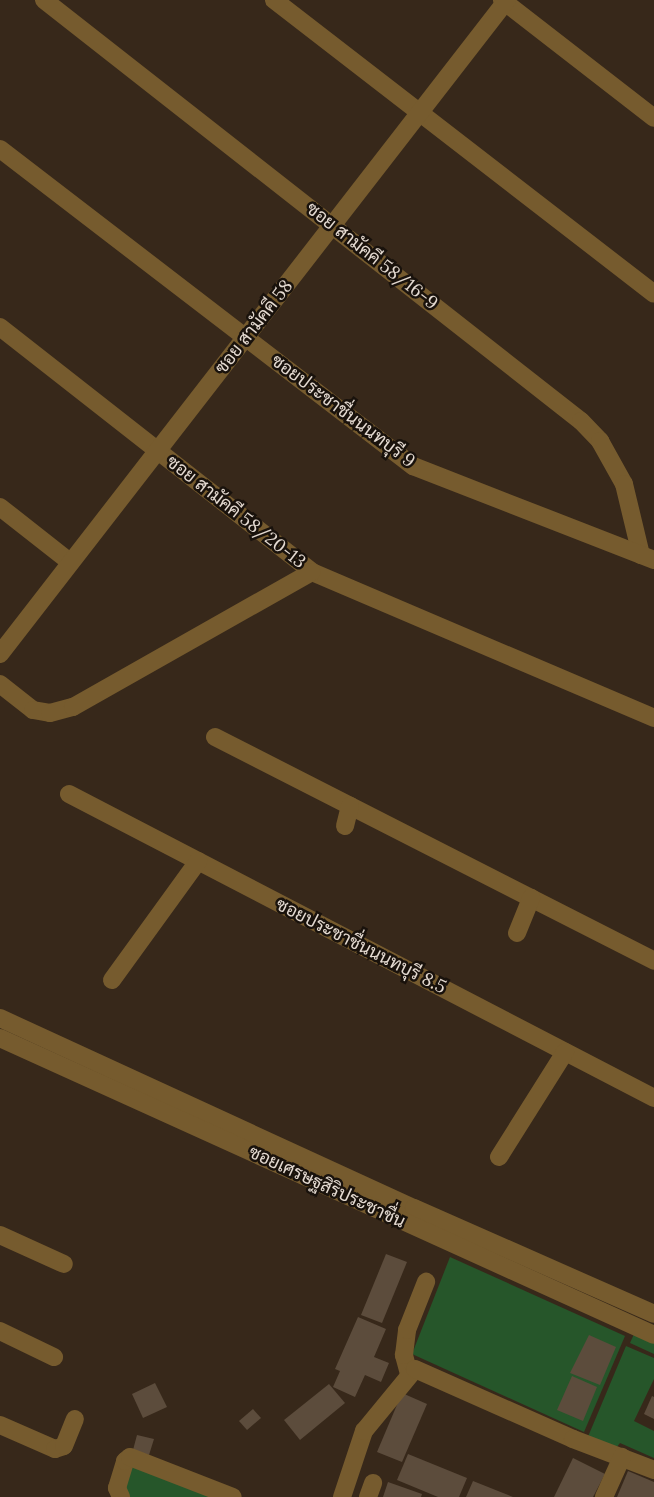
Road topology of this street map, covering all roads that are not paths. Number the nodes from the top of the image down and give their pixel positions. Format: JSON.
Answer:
{"nodes":[{"id":1,"x":44,"y":0,"type":"edge"},
{"id":2,"x":274,"y":0,"type":"edge"},
{"id":3,"x":505,"y":1,"type":"edge"},
{"id":4,"x":420,"y":113,"type":"junction"},
{"id":5,"x":654,"y":118,"type":"edge"},
{"id":6,"x":0,"y":149,"type":"edge"},
{"id":7,"x":333,"y":224,"type":"junction"},
{"id":8,"x":654,"y":294,"type":"edge"},
{"id":9,"x":0,"y":327,"type":"edge"},
{"id":10,"x":246,"y":337,"type":"junction"},
{"id":11,"x":158,"y":451,"type":"junction"},
{"id":12,"x":0,"y":507,"type":"edge"},
{"id":13,"x":647,"y":557,"type":"edge"},
{"id":14,"x":70,"y":562,"type":"junction"},
{"id":15,"x":312,"y":572,"type":"junction"},
{"id":16,"x":0,"y":654,"type":"edge"},
{"id":17,"x":0,"y":684,"type":"edge"},
{"id":18,"x":654,"y":718,"type":"edge"},
{"id":19,"x":215,"y":737,"type":"dead end"},
{"id":20,"x":69,"y":794,"type":"dead end"},
{"id":21,"x":350,"y":806,"type":"junction"},
{"id":22,"x":345,"y":826,"type":"dead end"},
{"id":23,"x":198,"y":861,"type":"junction"},
{"id":24,"x":531,"y":898,"type":"junction"},
{"id":25,"x":517,"y":933,"type":"dead end"},
{"id":26,"x":654,"y":961,"type":"edge"},
{"id":27,"x":112,"y":981,"type":"dead end"},
{"id":28,"x":0,"y":1018,"type":"edge"},
{"id":29,"x":0,"y":1038,"type":"edge"},
{"id":30,"x":565,"y":1052,"type":"junction"},
{"id":31,"x":654,"y":1098,"type":"edge"},
{"id":32,"x":499,"y":1157,"type":"dead end"},
{"id":33,"x":0,"y":1235,"type":"edge"},
{"id":34,"x":64,"y":1264,"type":"dead end"},
{"id":35,"x":426,"y":1282,"type":"dead end"},
{"id":36,"x":654,"y":1314,"type":"edge"},
{"id":37,"x":0,"y":1331,"type":"edge"},
{"id":38,"x":654,"y":1335,"type":"edge"},
{"id":39,"x":54,"y":1357,"type":"dead end"},
{"id":40,"x":410,"y":1374,"type":"junction"},
{"id":41,"x":75,"y":1419,"type":"dead end"},
{"id":42,"x":0,"y":1425,"type":"edge"},
{"id":43,"x":622,"y":1457,"type":"junction"},
{"id":44,"x":654,"y":1470,"type":"edge"},
{"id":45,"x":121,"y":1497,"type":"edge"},
{"id":46,"x":233,"y":1497,"type":"edge"},
{"id":47,"x":342,"y":1497,"type":"edge"},
{"id":48,"x":604,"y":1497,"type":"edge"}],
"edges":[{"from":1,"to":7,"type":"street","name":"ซอย สามัคคี 58/16-9"},
{"from":2,"to":4,"type":"street"},
{"from":3,"to":4,"type":"street","name":"ซอย สามัคคี 58"},
{"from":3,"to":5,"type":"street"},
{"from":4,"to":7,"type":"street","name":"ซอย สามัคคี 58"},
{"from":4,"to":8,"type":"street"},
{"from":6,"to":10,"type":"street","name":"ซอยประชาชื่นนนทบุรี 9"},
{"from":7,"to":10,"type":"street","name":"ซอย สามัคคี 58"},
{"from":7,"to":13,"type":"street","name":"ซอย สามัคคี 58/16-9"},
{"from":9,"to":11,"type":"street","name":"ซอย สามัคคี 58/20-13"},
{"from":10,"to":11,"type":"street","name":"ซอย สามัคคี 58"},
{"from":10,"to":13,"type":"street","name":"ซอยประชาชื่นนนทบุรี 9"},
{"from":11,"to":14,"type":"street","name":"ซอย สามัคคี 58"},
{"from":11,"to":15,"type":"street","name":"ซอย สามัคคี 58/20-13"},
{"from":12,"to":14,"type":"street"},
{"from":14,"to":16,"type":"street","name":"ซอย สามัคคี 58"},
{"from":15,"to":17,"type":"street"},
{"from":15,"to":18,"type":"street","name":"ซอย สามัคคี 58/20-13"},
{"from":19,"to":21,"type":"street"},
{"from":20,"to":23,"type":"street","name":"ซอยประชาชื่นนนทบุรี 8.5"},
{"from":21,"to":22,"type":"street"},
{"from":21,"to":24,"type":"street"},
{"from":23,"to":27,"type":"street"},
{"from":23,"to":30,"type":"street","name":"ซอยประชาชื่นนนทบุรี 8.5"},
{"from":24,"to":25,"type":"street"},
{"from":24,"to":26,"type":"street"},
{"from":28,"to":36,"type":"street","name":"ซอยเศรษฐสิริประชาชื่น"},
{"from":29,"to":38,"type":"street","name":"ซอยเศรษฐสิริประชาชื่น"},
{"from":30,"to":31,"type":"street","name":"ซอยประชาชื่นนนทบุรี 8.5"},
{"from":30,"to":32,"type":"street"},
{"from":33,"to":34,"type":"street"},
{"from":35,"to":40,"type":"street"},
{"from":37,"to":39,"type":"street"},
{"from":40,"to":43,"type":"street"},
{"from":40,"to":47,"type":"street"},
{"from":41,"to":42,"type":"street"},
{"from":43,"to":44,"type":"street"},
{"from":43,"to":48,"type":"street"},
{"from":45,"to":46,"type":"street"}]}
